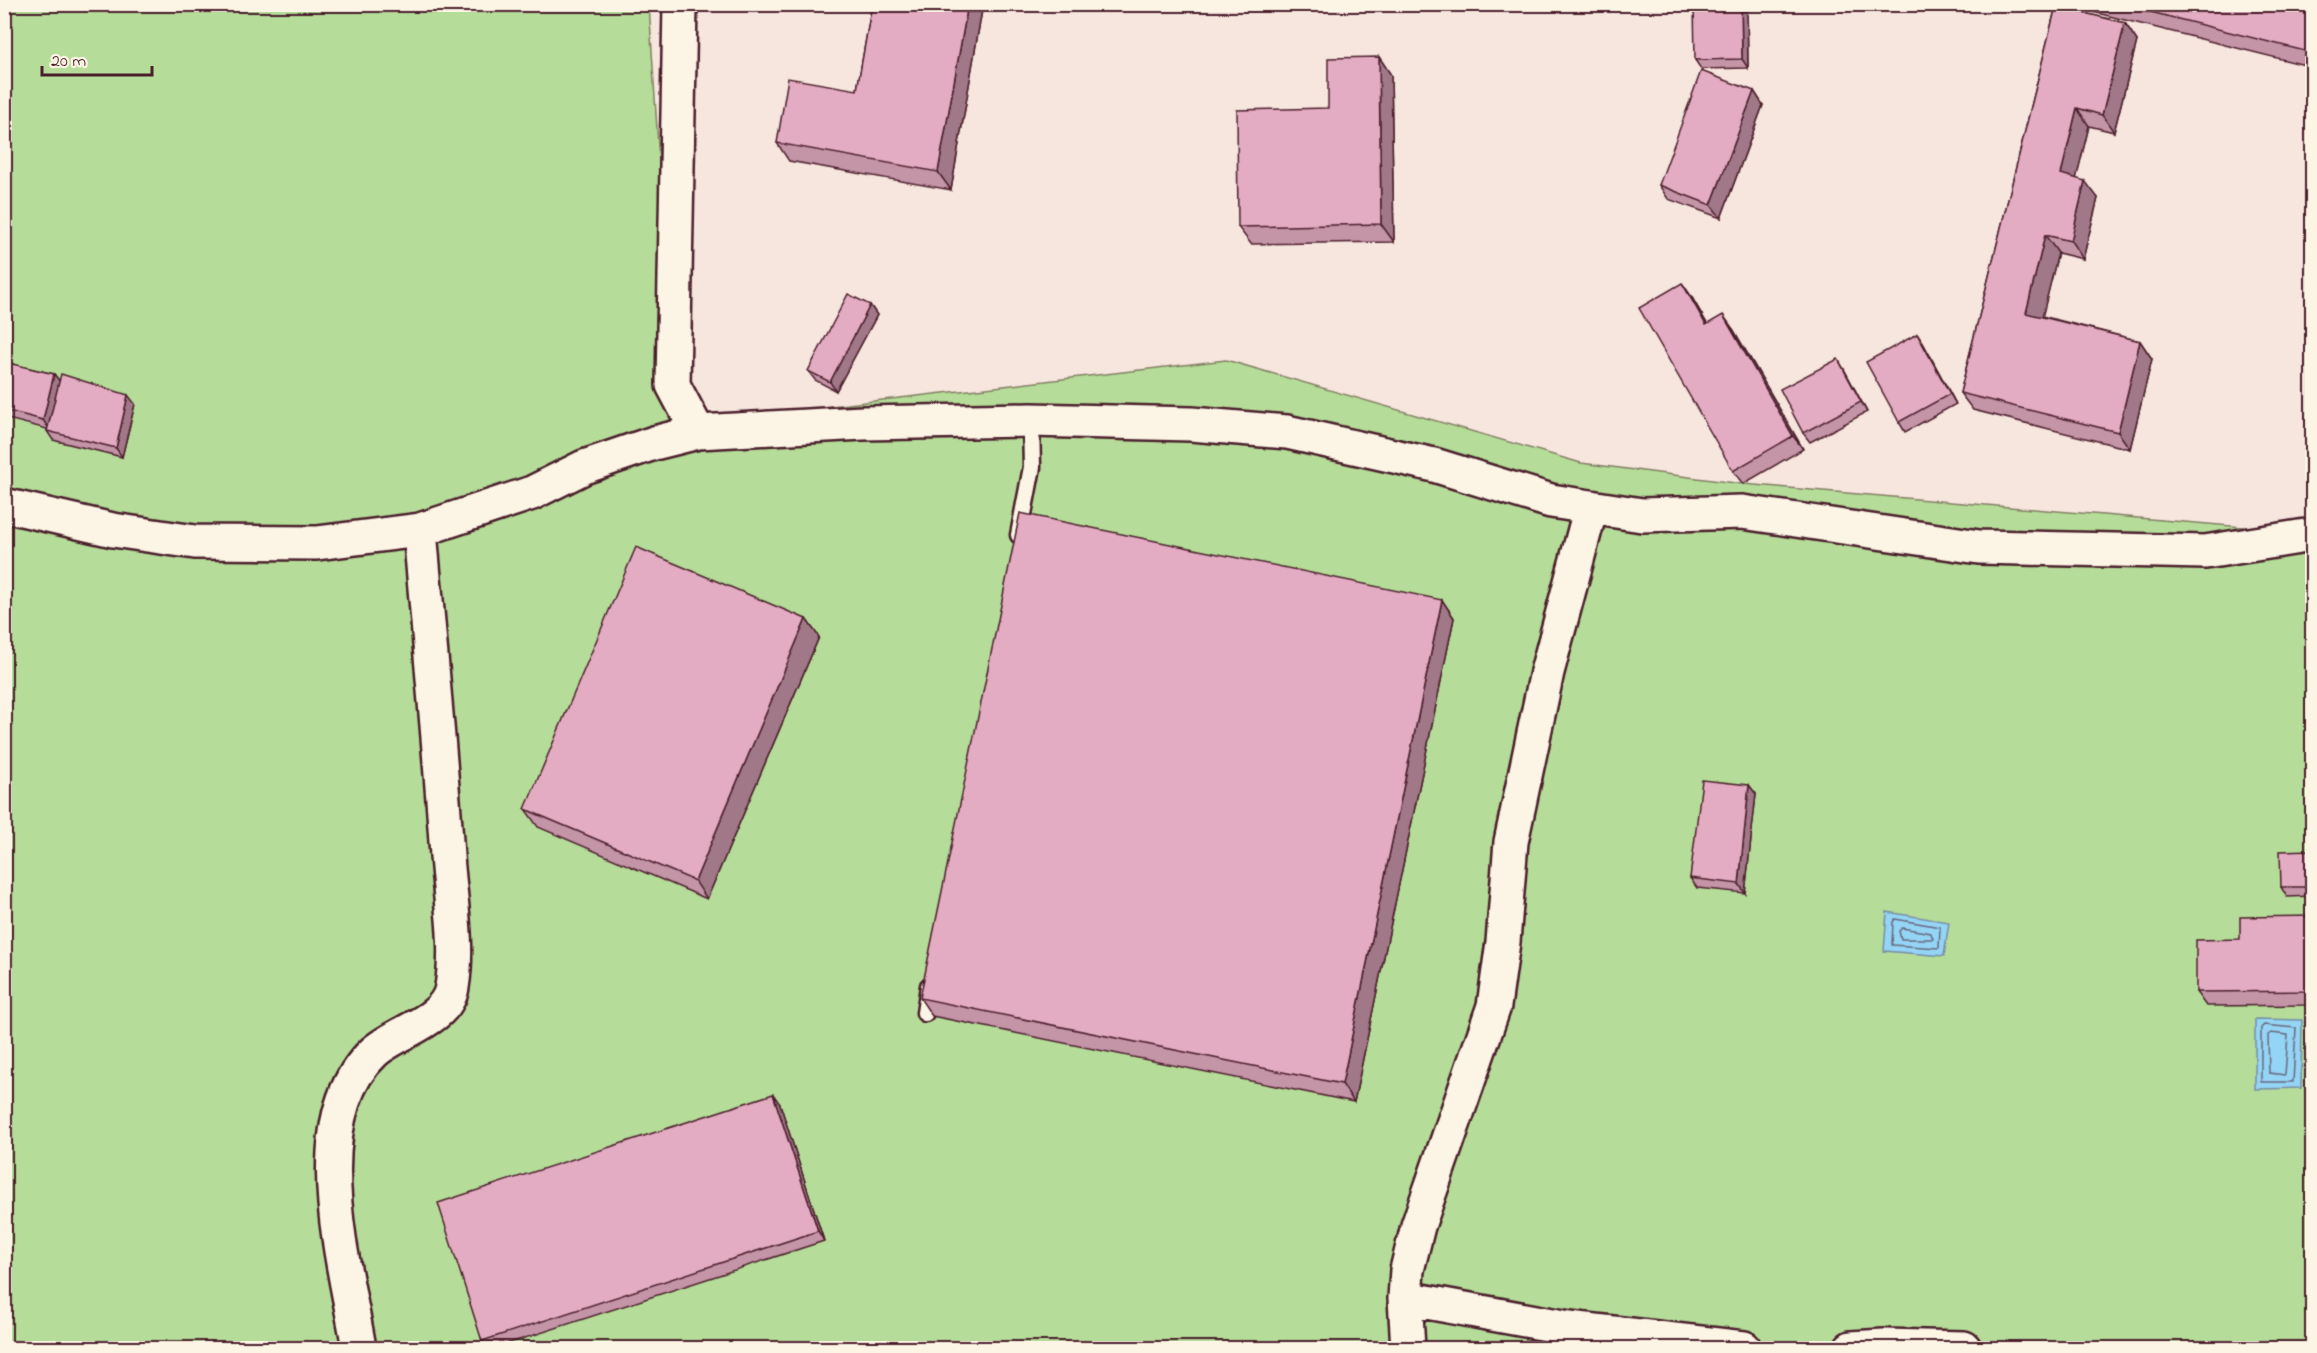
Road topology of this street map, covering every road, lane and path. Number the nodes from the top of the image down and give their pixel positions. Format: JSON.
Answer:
{"nodes":[{"id":1,"x":680,"y":4,"type":"edge"},
{"id":2,"x":1031,"y":420,"type":"junction"},
{"id":3,"x":698,"y":432,"type":"junction"},
{"id":4,"x":4,"y":505,"type":"edge"},
{"id":5,"x":1592,"y":507,"type":"junction"},
{"id":6,"x":420,"y":530,"type":"junction"},
{"id":7,"x":2313,"y":535,"type":"edge"},
{"id":8,"x":1016,"y":551,"type":"edge"},
{"id":9,"x":931,"y":966,"type":"edge"},
{"id":10,"x":926,"y":1013,"type":"edge"},
{"id":11,"x":1405,"y":1298,"type":"junction"},
{"id":12,"x":359,"y":1348,"type":"edge"},
{"id":13,"x":1408,"y":1348,"type":"edge"},
{"id":14,"x":1744,"y":1348,"type":"edge"},
{"id":15,"x":1851,"y":1348,"type":"edge"},
{"id":16,"x":1964,"y":1348,"type":"edge"}],
"edges":[{"from":1,"to":3,"type":"street"},
{"from":2,"to":3,"type":"street"},
{"from":2,"to":5,"type":"street"},
{"from":2,"to":8,"type":"lane"},
{"from":3,"to":6,"type":"street"},
{"from":4,"to":6,"type":"street"},
{"from":5,"to":7,"type":"street"},
{"from":5,"to":11,"type":"street"},
{"from":6,"to":12,"type":"street"},
{"from":9,"to":10,"type":"lane"},
{"from":11,"to":13,"type":"street"},
{"from":11,"to":14,"type":"street"},
{"from":15,"to":16,"type":"street"}]}
